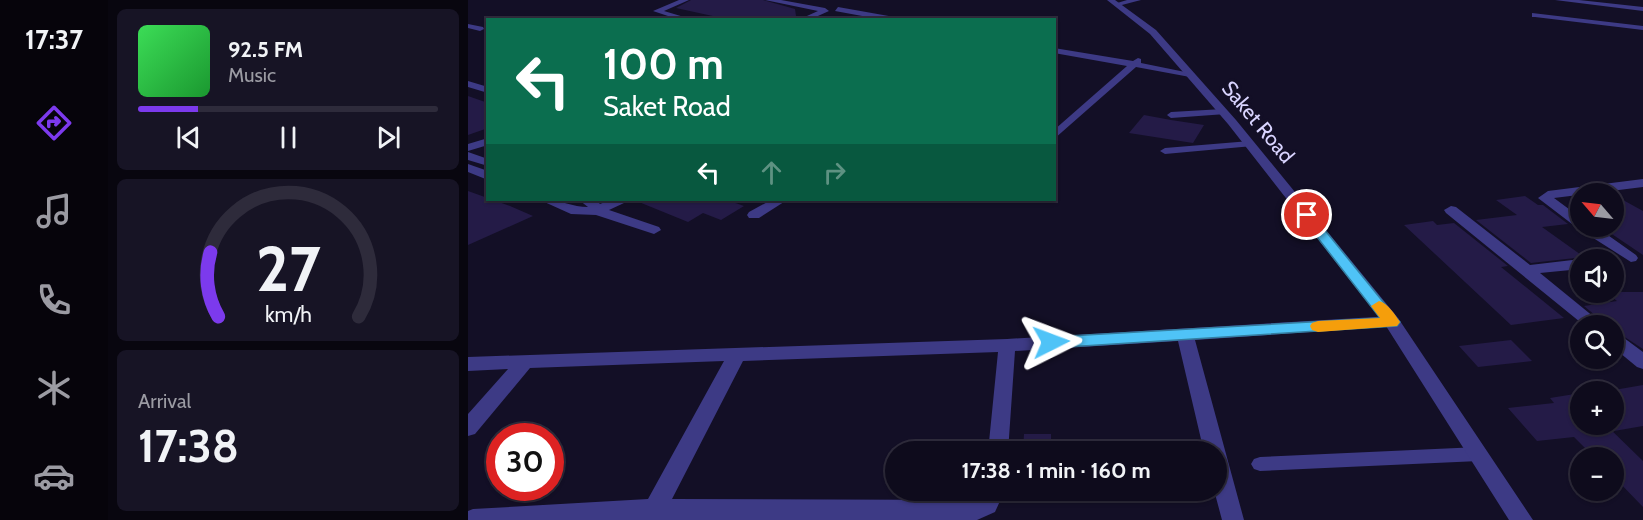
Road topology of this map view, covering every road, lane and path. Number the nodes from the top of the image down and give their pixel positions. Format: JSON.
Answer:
{"nodes":[{"id":1,"x":685,"y":0,"type":"edge"},
{"id":2,"x":774,"y":0,"type":"edge"},
{"id":3,"x":789,"y":0,"type":"edge"},
{"id":4,"x":1137,"y":0,"type":"edge"},
{"id":5,"x":1559,"y":0,"type":"edge"},
{"id":6,"x":851,"y":2,"type":"edge"},
{"id":7,"x":1114,"y":2,"type":"edge"},
{"id":8,"x":1611,"y":6,"type":"junction"},
{"id":9,"x":831,"y":9,"type":"junction"},
{"id":10,"x":1643,"y":9,"type":"edge"},
{"id":11,"x":1535,"y":15,"type":"dead end"},
{"id":12,"x":683,"y":18,"type":"edge"},
{"id":13,"x":806,"y":18,"type":"edge"},
{"id":14,"x":813,"y":18,"type":"edge"},
{"id":15,"x":870,"y":18,"type":"edge"},
{"id":16,"x":887,"y":18,"type":"edge"},
{"id":17,"x":1622,"y":25,"type":"junction"},
{"id":18,"x":468,"y":26,"type":"edge"},
{"id":19,"x":1643,"y":28,"type":"edge"},
{"id":20,"x":480,"y":29,"type":"dead end"},
{"id":21,"x":1056,"y":49,"type":"edge"},
{"id":22,"x":1056,"y":50,"type":"edge"},
{"id":23,"x":1068,"y":53,"type":"junction"},
{"id":24,"x":1056,"y":61,"type":"edge"},
{"id":25,"x":1136,"y":63,"type":"junction"},
{"id":26,"x":1188,"y":72,"type":"junction"},
{"id":27,"x":468,"y":84,"type":"edge"},
{"id":28,"x":486,"y":89,"type":"edge"},
{"id":29,"x":1223,"y":112,"type":"junction"},
{"id":30,"x":1171,"y":115,"type":"dead end"},
{"id":31,"x":1056,"y":134,"type":"edge"},
{"id":32,"x":486,"y":136,"type":"edge"},
{"id":33,"x":486,"y":142,"type":"edge"},
{"id":34,"x":468,"y":143,"type":"edge"},
{"id":35,"x":1250,"y":144,"type":"junction"},
{"id":36,"x":468,"y":148,"type":"edge"},
{"id":37,"x":1165,"y":151,"type":"dead end"},
{"id":38,"x":468,"y":156,"type":"edge"},
{"id":39,"x":486,"y":162,"type":"edge"},
{"id":40,"x":468,"y":168,"type":"edge"},
{"id":41,"x":486,"y":175,"type":"edge"},
{"id":42,"x":1643,"y":183,"type":"edge"},
{"id":43,"x":1624,"y":185,"type":"edge"},
{"id":44,"x":1570,"y":192,"type":"edge"},
{"id":45,"x":550,"y":201,"type":"edge"},
{"id":46,"x":588,"y":201,"type":"edge"},
{"id":47,"x":617,"y":201,"type":"edge"},
{"id":48,"x":778,"y":201,"type":"edge"},
{"id":49,"x":1451,"y":210,"type":"dead end"},
{"id":50,"x":597,"y":211,"type":"junction"},
{"id":51,"x":754,"y":215,"type":"dead end"},
{"id":52,"x":1570,"y":216,"type":"edge"},
{"id":53,"x":654,"y":230,"type":"dead end"},
{"id":54,"x":1603,"y":237,"type":"edge"},
{"id":55,"x":1637,"y":257,"type":"edge"},
{"id":56,"x":1570,"y":265,"type":"edge"},
{"id":57,"x":1527,"y":270,"type":"junction"},
{"id":58,"x":1583,"y":315,"type":"edge"},
{"id":59,"x":1392,"y":322,"type":"junction"},
{"id":60,"x":1185,"y":334,"type":"junction"},
{"id":61,"x":1006,"y":345,"type":"junction"},
{"id":62,"x":1624,"y":347,"type":"edge"},
{"id":63,"x":738,"y":353,"type":"junction"},
{"id":64,"x":525,"y":362,"type":"junction"},
{"id":65,"x":1643,"y":362,"type":"edge"},
{"id":66,"x":468,"y":364,"type":"edge"},
{"id":67,"x":468,"y":428,"type":"edge"},
{"id":68,"x":999,"y":441,"type":"edge"},
{"id":69,"x":1213,"y":441,"type":"edge"},
{"id":70,"x":1479,"y":454,"type":"junction"},
{"id":71,"x":1260,"y":464,"type":"dead end"},
{"id":72,"x":1227,"y":497,"type":"edge"},
{"id":73,"x":989,"y":501,"type":"edge"},
{"id":74,"x":655,"y":509,"type":"junction"},
{"id":75,"x":473,"y":520,"type":"edge"},
{"id":76,"x":1233,"y":520,"type":"edge"},
{"id":77,"x":1522,"y":520,"type":"edge"}],
"edges":[{"from":1,"to":12,"type":"street"},
{"from":2,"to":9,"type":"street"},
{"from":3,"to":9,"type":"street"},
{"from":4,"to":7,"type":"street"},
{"from":5,"to":8,"type":"street"},
{"from":6,"to":9,"type":"street"},
{"from":7,"to":26,"type":"street","name":"Saket Road"},
{"from":8,"to":10,"type":"street"},
{"from":8,"to":17,"type":"street"},
{"from":9,"to":13,"type":"street"},
{"from":9,"to":14,"type":"street"},
{"from":9,"to":15,"type":"street"},
{"from":9,"to":16,"type":"street"},
{"from":11,"to":17,"type":"street"},
{"from":17,"to":19,"type":"street"},
{"from":18,"to":20,"type":"street"},
{"from":21,"to":25,"type":"street"},
{"from":22,"to":23,"type":"street"},
{"from":23,"to":24,"type":"street"},
{"from":23,"to":25,"type":"street"},
{"from":25,"to":26,"type":"street"},
{"from":25,"to":31,"type":"street"},
{"from":26,"to":29,"type":"street","name":"Saket Road"},
{"from":27,"to":28,"type":"street"},
{"from":29,"to":30,"type":"lane"},
{"from":29,"to":35,"type":"street","name":"Saket Road"},
{"from":32,"to":34,"type":"street"},
{"from":33,"to":36,"type":"street"},
{"from":35,"to":37,"type":"lane"},
{"from":35,"to":59,"type":"street","name":"Saket Road"},
{"from":38,"to":39,"type":"street"},
{"from":40,"to":41,"type":"street"},
{"from":42,"to":43,"type":"street"},
{"from":44,"to":52,"type":"street"},
{"from":45,"to":50,"type":"street"},
{"from":46,"to":50,"type":"street"},
{"from":47,"to":50,"type":"street"},
{"from":48,"to":51,"type":"street"},
{"from":49,"to":57,"type":"street"},
{"from":50,"to":53,"type":"street"},
{"from":54,"to":55,"type":"street"},
{"from":56,"to":57,"type":"street"},
{"from":57,"to":58,"type":"street"},
{"from":59,"to":60,"type":"street"},
{"from":59,"to":70,"type":"street","name":"Saket Road"},
{"from":60,"to":61,"type":"street"},
{"from":60,"to":69,"type":"street"},
{"from":61,"to":63,"type":"street"},
{"from":61,"to":68,"type":"street"},
{"from":62,"to":65,"type":"street"},
{"from":63,"to":64,"type":"street"},
{"from":63,"to":74,"type":"street"},
{"from":64,"to":66,"type":"street"},
{"from":64,"to":67,"type":"street"},
{"from":70,"to":71,"type":"lane"},
{"from":70,"to":77,"type":"street","name":"Saket Road"},
{"from":72,"to":76,"type":"street"},
{"from":73,"to":74,"type":"street"},
{"from":74,"to":75,"type":"street"}]}
